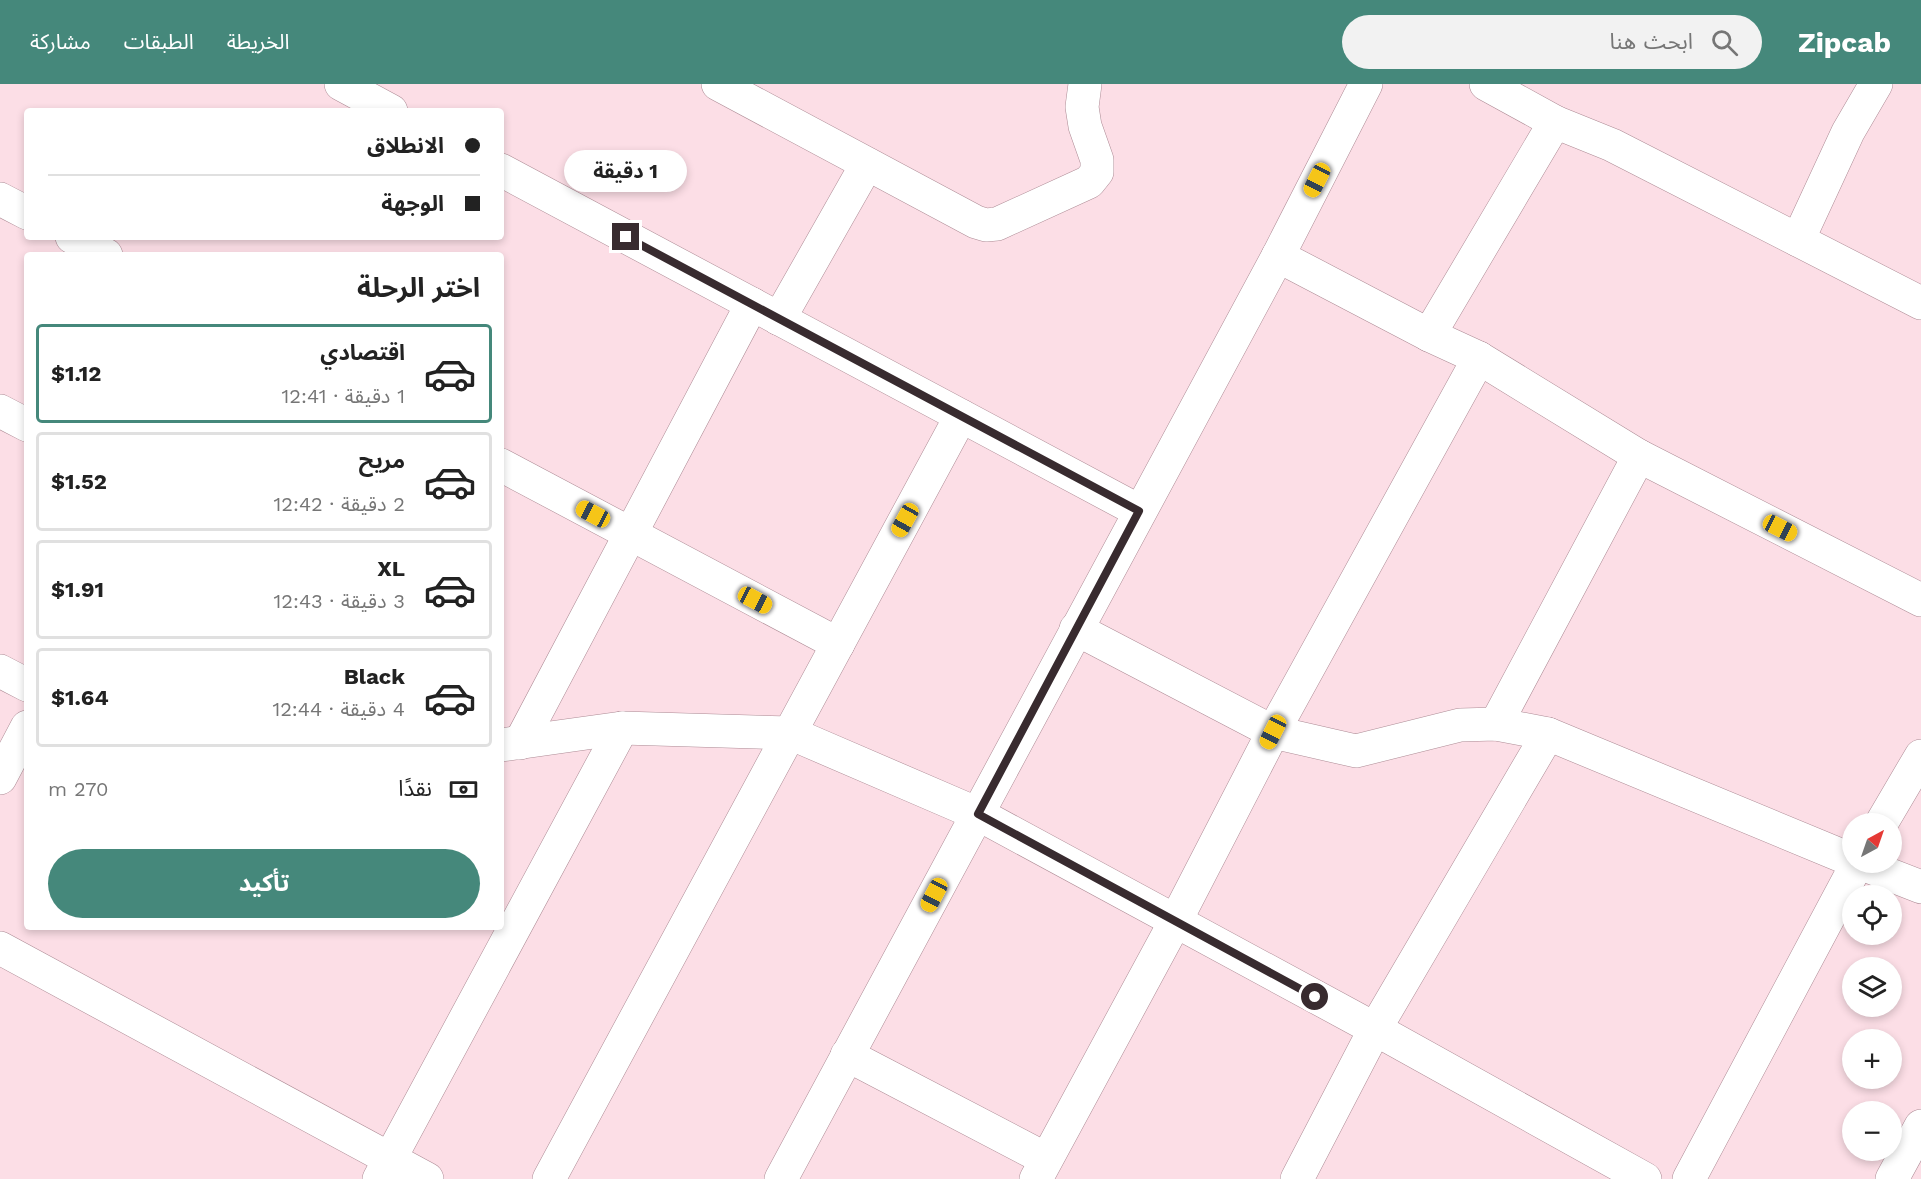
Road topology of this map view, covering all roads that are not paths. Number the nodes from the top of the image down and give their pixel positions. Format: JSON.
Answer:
{"nodes":[{"id":1,"x":341,"y":84,"type":"edge"},
{"id":2,"x":718,"y":84,"type":"edge"},
{"id":3,"x":1085,"y":84,"type":"edge"},
{"id":4,"x":1366,"y":84,"type":"edge"},
{"id":5,"x":1486,"y":84,"type":"edge"},
{"id":6,"x":1876,"y":84,"type":"edge"},
{"id":7,"x":385,"y":108,"type":"edge"},
{"id":8,"x":1555,"y":122,"type":"junction"},
{"id":9,"x":867,"y":164,"type":"junction"},
{"id":10,"x":504,"y":172,"type":"edge"},
{"id":11,"x":0,"y":199,"type":"edge"},
{"id":12,"x":24,"y":211,"type":"edge"},
{"id":13,"x":78,"y":240,"type":"edge"},
{"id":14,"x":1798,"y":240,"type":"junction"},
{"id":15,"x":100,"y":252,"type":"edge"},
{"id":16,"x":1278,"y":256,"type":"junction"},
{"id":17,"x":1921,"y":303,"type":"edge"},
{"id":18,"x":765,"y":312,"type":"junction"},
{"id":19,"x":1429,"y":335,"type":"junction"},
{"id":20,"x":1479,"y":358,"type":"junction"},
{"id":21,"x":0,"y":411,"type":"edge"},
{"id":22,"x":961,"y":416,"type":"junction"},
{"id":23,"x":24,"y":423,"type":"edge"},
{"id":24,"x":1639,"y":456,"type":"junction"},
{"id":25,"x":504,"y":467,"type":"edge"},
{"id":26,"x":1139,"y":511,"type":"junction"},
{"id":27,"x":630,"y":534,"type":"junction"},
{"id":28,"x":1921,"y":600,"type":"edge"},
{"id":29,"x":1076,"y":629,"type":"junction"},
{"id":30,"x":838,"y":644,"type":"junction"},
{"id":31,"x":0,"y":671,"type":"edge"},
{"id":32,"x":24,"y":683,"type":"edge"},
{"id":33,"x":1496,"y":724,"type":"junction"},
{"id":34,"x":622,"y":728,"type":"junction"},
{"id":35,"x":1273,"y":732,"type":"junction"},
{"id":36,"x":790,"y":733,"type":"junction"},
{"id":37,"x":24,"y":734,"type":"edge"},
{"id":38,"x":1548,"y":734,"type":"junction"},
{"id":39,"x":510,"y":744,"type":"edge"},
{"id":40,"x":1921,"y":756,"type":"edge"},
{"id":41,"x":0,"y":778,"type":"edge"},
{"id":42,"x":1887,"y":813,"type":"edge"},
{"id":43,"x":978,"y":814,"type":"junction"},
{"id":44,"x":1842,"y":856,"type":"edge"},
{"id":45,"x":1853,"y":873,"type":"edge"},
{"id":46,"x":1884,"y":873,"type":"edge"},
{"id":47,"x":1921,"y":887,"type":"edge"},
{"id":48,"x":1175,"y":922,"type":"junction"},
{"id":49,"x":0,"y":948,"type":"edge"},
{"id":50,"x":1375,"y":1029,"type":"junction"},
{"id":51,"x":847,"y":1055,"type":"junction"},
{"id":52,"x":1921,"y":1126,"type":"edge"},
{"id":53,"x":1041,"y":1169,"type":"edge"},
{"id":54,"x":384,"y":1170,"type":"edge"},
{"id":55,"x":427,"y":1179,"type":"edge"},
{"id":56,"x":549,"y":1179,"type":"edge"},
{"id":57,"x":781,"y":1179,"type":"edge"},
{"id":58,"x":1297,"y":1179,"type":"edge"},
{"id":59,"x":1645,"y":1179,"type":"edge"},
{"id":60,"x":1689,"y":1179,"type":"edge"},
{"id":61,"x":1892,"y":1179,"type":"edge"}],
"edges":[{"from":1,"to":7,"type":"street"},
{"from":2,"to":9,"type":"street"},
{"from":3,"to":9,"type":"street"},
{"from":4,"to":16,"type":"street"},
{"from":5,"to":8,"type":"street"},
{"from":6,"to":14,"type":"street"},
{"from":8,"to":14,"type":"street"},
{"from":8,"to":19,"type":"street"},
{"from":9,"to":18,"type":"street"},
{"from":10,"to":18,"type":"street"},
{"from":11,"to":12,"type":"street"},
{"from":13,"to":15,"type":"street"},
{"from":14,"to":17,"type":"street"},
{"from":16,"to":19,"type":"street"},
{"from":16,"to":26,"type":"street"},
{"from":18,"to":22,"type":"street"},
{"from":18,"to":27,"type":"street"},
{"from":19,"to":20,"type":"street"},
{"from":20,"to":24,"type":"street"},
{"from":20,"to":35,"type":"street"},
{"from":21,"to":23,"type":"street"},
{"from":22,"to":26,"type":"street"},
{"from":22,"to":30,"type":"street"},
{"from":24,"to":28,"type":"street"},
{"from":24,"to":33,"type":"street"},
{"from":25,"to":27,"type":"street"},
{"from":26,"to":29,"type":"street"},
{"from":27,"to":30,"type":"street"},
{"from":27,"to":39,"type":"street"},
{"from":29,"to":35,"type":"street"},
{"from":29,"to":43,"type":"street"},
{"from":30,"to":36,"type":"street"},
{"from":31,"to":32,"type":"street"},
{"from":33,"to":35,"type":"street"},
{"from":33,"to":38,"type":"street"},
{"from":34,"to":36,"type":"street"},
{"from":34,"to":39,"type":"street"},
{"from":34,"to":54,"type":"street"},
{"from":35,"to":48,"type":"street"},
{"from":36,"to":43,"type":"street"},
{"from":36,"to":56,"type":"street"},
{"from":37,"to":41,"type":"street"},
{"from":38,"to":44,"type":"street"},
{"from":38,"to":50,"type":"street"},
{"from":40,"to":42,"type":"street"},
{"from":43,"to":48,"type":"street"},
{"from":43,"to":51,"type":"street"},
{"from":45,"to":60,"type":"street"},
{"from":46,"to":47,"type":"street"},
{"from":48,"to":50,"type":"street"},
{"from":48,"to":53,"type":"street"},
{"from":49,"to":54,"type":"street"},
{"from":50,"to":58,"type":"street"},
{"from":50,"to":59,"type":"street"},
{"from":51,"to":53,"type":"street"},
{"from":51,"to":57,"type":"street"},
{"from":52,"to":61,"type":"street"},
{"from":54,"to":55,"type":"street"}]}
